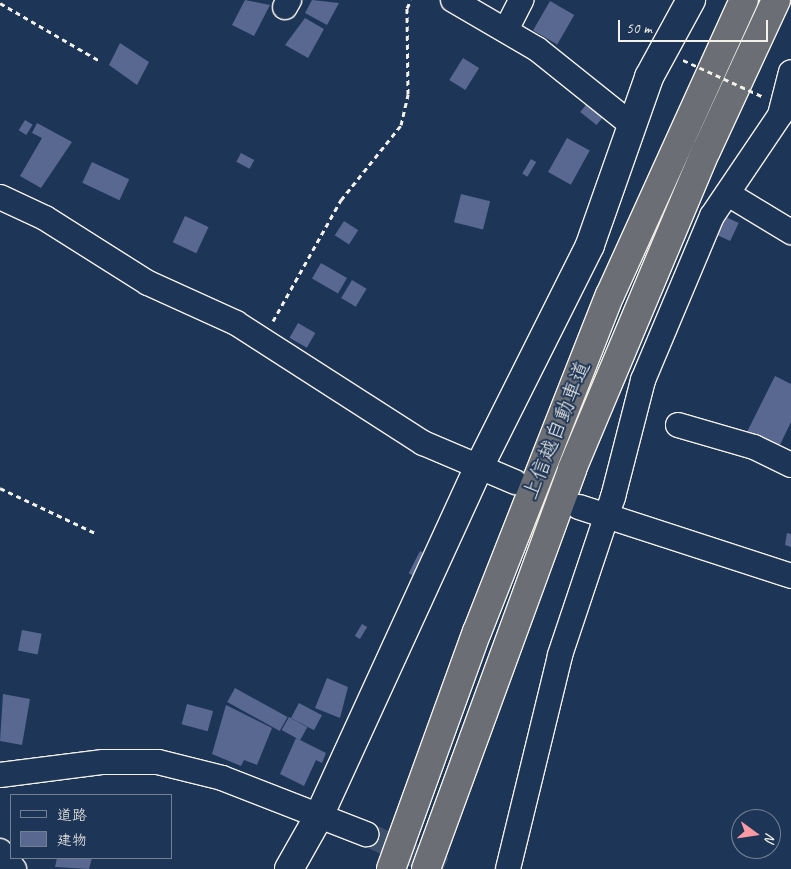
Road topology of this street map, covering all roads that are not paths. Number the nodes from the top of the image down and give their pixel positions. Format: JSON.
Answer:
{"nodes":[{"id":1,"x":453,"y":0,"type":"edge"},
{"id":2,"x":521,"y":0,"type":"edge"},
{"id":3,"x":690,"y":0,"type":"edge"},
{"id":4,"x":744,"y":0,"type":"edge"},
{"id":5,"x":776,"y":0,"type":"edge"},
{"id":6,"x":506,"y":30,"type":"junction"},
{"id":7,"x":791,"y":72,"type":"edge"},
{"id":8,"x":633,"y":126,"type":"junction"},
{"id":9,"x":728,"y":194,"type":"junction"},
{"id":10,"x":0,"y":197,"type":"edge"},
{"id":11,"x":791,"y":232,"type":"edge"},
{"id":12,"x":678,"y":425,"type":"dead end"},
{"id":13,"x":791,"y":465,"type":"edge"},
{"id":14,"x":479,"y":467,"type":"junction"},
{"id":15,"x":516,"y":482,"type":"dead end"},
{"id":16,"x":579,"y":508,"type":"dead end"},
{"id":17,"x":604,"y":518,"type":"junction"},
{"id":18,"x":791,"y":576,"type":"edge"},
{"id":19,"x":0,"y":775,"type":"edge"},
{"id":20,"x":319,"y":816,"type":"junction"},
{"id":21,"x":366,"y":834,"type":"tunnel mouth"},
{"id":22,"x":0,"y":851,"type":"edge"},
{"id":23,"x":14,"y":869,"type":"edge"},
{"id":24,"x":289,"y":869,"type":"edge"},
{"id":25,"x":391,"y":869,"type":"edge"},
{"id":26,"x":426,"y":869,"type":"edge"},
{"id":27,"x":508,"y":869,"type":"edge"}],
"edges":[{"from":1,"to":6,"type":"street"},
{"from":2,"to":6,"type":"street"},
{"from":3,"to":8,"type":"street"},
{"from":4,"to":25,"type":"highway","name":"上信越自動車道"},
{"from":5,"to":26,"type":"highway","name":"上信越自動車道"},
{"from":6,"to":8,"type":"street"},
{"from":7,"to":9,"type":"street"},
{"from":8,"to":14,"type":"street"},
{"from":9,"to":11,"type":"street"},
{"from":9,"to":17,"type":"street"},
{"from":10,"to":14,"type":"street"},
{"from":12,"to":13,"type":"street"},
{"from":14,"to":15,"type":"street"},
{"from":14,"to":20,"type":"street"},
{"from":16,"to":17,"type":"street"},
{"from":17,"to":18,"type":"street"},
{"from":17,"to":27,"type":"street"},
{"from":19,"to":20,"type":"street"},
{"from":20,"to":21,"type":"street"},
{"from":20,"to":24,"type":"street"},
{"from":22,"to":23,"type":"street"}]}
